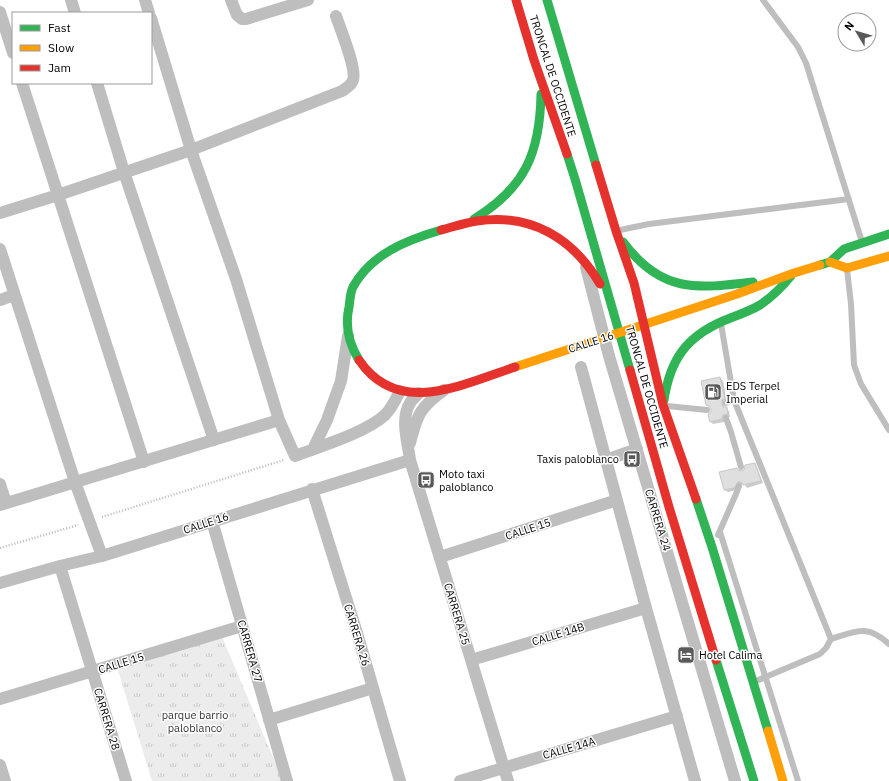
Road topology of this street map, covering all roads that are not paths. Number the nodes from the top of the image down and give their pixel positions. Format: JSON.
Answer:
{"nodes":[{"id":1,"x":71,"y":0,"type":"edge"},
{"id":2,"x":146,"y":0,"type":"edge"},
{"id":3,"x":231,"y":0,"type":"edge"},
{"id":4,"x":308,"y":0,"type":"edge"},
{"id":5,"x":516,"y":0,"type":"edge"},
{"id":6,"x":547,"y":0,"type":"edge"},
{"id":7,"x":763,"y":0,"type":"edge"},
{"id":8,"x":0,"y":12,"type":"edge"},
{"id":9,"x":75,"y":12,"type":"edge"},
{"id":10,"x":149,"y":12,"type":"edge"},
{"id":11,"x":336,"y":16,"type":"dead end"},
{"id":12,"x":152,"y":21,"type":"edge"},
{"id":13,"x":12,"y":50,"type":"edge"},
{"id":14,"x":534,"y":60,"type":"junction"},
{"id":15,"x":22,"y":84,"type":"edge"},
{"id":16,"x":97,"y":84,"type":"edge"},
{"id":17,"x":191,"y":150,"type":"junction"},
{"id":18,"x":124,"y":172,"type":"junction"},
{"id":19,"x":58,"y":195,"type":"junction"},
{"id":20,"x":849,"y":199,"type":"junction"},
{"id":21,"x":0,"y":213,"type":"edge"},
{"id":22,"x":464,"y":224,"type":"junction"},
{"id":23,"x":616,"y":231,"type":"junction"},
{"id":24,"x":889,"y":234,"type":"edge"},
{"id":25,"x":862,"y":243,"type":"junction"},
{"id":26,"x":0,"y":249,"type":"edge"},
{"id":27,"x":889,"y":256,"type":"edge"},
{"id":28,"x":583,"y":258,"type":"junction"},
{"id":29,"x":830,"y":262,"type":"junction"},
{"id":30,"x":847,"y":268,"type":"junction"},
{"id":31,"x":794,"y":273,"type":"junction"},
{"id":32,"x":780,"y":278,"type":"junction"},
{"id":33,"x":14,"y":295,"type":"junction"},
{"id":34,"x":0,"y":300,"type":"edge"},
{"id":35,"x":611,"y":305,"type":"junction"},
{"id":36,"x":721,"y":322,"type":"junction"},
{"id":37,"x":348,"y":335,"type":"junction"},
{"id":38,"x":581,"y":367,"type":"dead end"},
{"id":39,"x":444,"y":390,"type":"junction"},
{"id":40,"x":400,"y":391,"type":"junction"},
{"id":41,"x":419,"y":393,"type":"junction"},
{"id":42,"x":734,"y":400,"type":"junction"},
{"id":43,"x":726,"y":403,"type":"dead end"},
{"id":44,"x":663,"y":405,"type":"junction"},
{"id":45,"x":707,"y":410,"type":"dead end"},
{"id":46,"x":726,"y":418,"type":"dead end"},
{"id":47,"x":279,"y":420,"type":"junction"},
{"id":48,"x":889,"y":430,"type":"edge"},
{"id":49,"x":214,"y":440,"type":"junction"},
{"id":50,"x":409,"y":446,"type":"junction"},
{"id":51,"x":313,"y":449,"type":"junction"},
{"id":52,"x":637,"y":449,"type":"junction"},
{"id":53,"x":410,"y":460,"type":"junction"},
{"id":54,"x":606,"y":460,"type":"junction"},
{"id":55,"x":144,"y":462,"type":"junction"},
{"id":56,"x":741,"y":467,"type":"dead end"},
{"id":57,"x":76,"y":482,"type":"junction"},
{"id":58,"x":0,"y":484,"type":"edge"},
{"id":59,"x":739,"y":486,"type":"dead end"},
{"id":60,"x":312,"y":490,"type":"junction"},
{"id":61,"x":617,"y":500,"type":"junction"},
{"id":62,"x":3,"y":504,"type":"edge"},
{"id":63,"x":212,"y":521,"type":"junction"},
{"id":64,"x":720,"y":532,"type":"junction"},
{"id":65,"x":712,"y":547,"type":"junction"},
{"id":66,"x":102,"y":556,"type":"junction"},
{"id":67,"x":440,"y":557,"type":"junction"},
{"id":68,"x":60,"y":566,"type":"junction"},
{"id":69,"x":0,"y":583,"type":"edge"},
{"id":70,"x":646,"y":608,"type":"junction"},
{"id":71,"x":242,"y":626,"type":"junction"},
{"id":72,"x":830,"y":639,"type":"junction"},
{"id":73,"x":889,"y":644,"type":"edge"},
{"id":74,"x":471,"y":660,"type":"junction"},
{"id":75,"x":93,"y":672,"type":"junction"},
{"id":76,"x":765,"y":677,"type":"junction"},
{"id":77,"x":753,"y":682,"type":"junction"},
{"id":78,"x":373,"y":688,"type":"junction"},
{"id":79,"x":0,"y":699,"type":"edge"},
{"id":80,"x":677,"y":716,"type":"junction"},
{"id":81,"x":269,"y":720,"type":"junction"},
{"id":82,"x":0,"y":765,"type":"edge"},
{"id":83,"x":504,"y":768,"type":"junction"},
{"id":84,"x":5,"y":781,"type":"edge"},
{"id":85,"x":126,"y":781,"type":"edge"},
{"id":86,"x":287,"y":781,"type":"edge"},
{"id":87,"x":400,"y":781,"type":"edge"},
{"id":88,"x":460,"y":781,"type":"edge"},
{"id":89,"x":508,"y":781,"type":"edge"},
{"id":90,"x":696,"y":781,"type":"edge"},
{"id":91,"x":735,"y":781,"type":"edge"},
{"id":92,"x":754,"y":781,"type":"edge"},
{"id":93,"x":783,"y":781,"type":"edge"},
{"id":94,"x":798,"y":781,"type":"edge"}],
"edges":[{"from":1,"to":9,"type":"street"},
{"from":2,"to":10,"type":"street"},
{"from":3,"to":4,"type":"street"},
{"from":5,"to":14,"type":"main road","name":"TRONCAL DE OCCIDENTE"},
{"from":6,"to":23,"type":"main road","name":"TRONCAL DE OCCIDENTE"},
{"from":7,"to":20,"type":"lane"},
{"from":8,"to":13,"type":"street"},
{"from":11,"to":17,"type":"street"},
{"from":12,"to":17,"type":"street"},
{"from":14,"to":22,"type":"main road"},
{"from":14,"to":35,"type":"main road","name":"TRONCAL DE OCCIDENTE"},
{"from":15,"to":19,"type":"street"},
{"from":16,"to":18,"type":"street"},
{"from":17,"to":18,"type":"street"},
{"from":17,"to":47,"type":"street"},
{"from":18,"to":19,"type":"street"},
{"from":18,"to":49,"type":"street"},
{"from":19,"to":21,"type":"street"},
{"from":19,"to":55,"type":"street"},
{"from":20,"to":23,"type":"lane"},
{"from":20,"to":25,"type":"lane"},
{"from":22,"to":28,"type":"main road"},
{"from":22,"to":37,"type":"main road","name":"CALLE 16"},
{"from":23,"to":32,"type":"main road"},
{"from":23,"to":44,"type":"main road","name":"TRONCAL DE OCCIDENTE"},
{"from":24,"to":25,"type":"main road","name":"CALLE 16"},
{"from":25,"to":29,"type":"main road","name":"CALLE 16"},
{"from":26,"to":33,"type":"street"},
{"from":27,"to":30,"type":"main road"},
{"from":28,"to":35,"type":"main road"},
{"from":28,"to":52,"type":"street","name":"CARRERA 24"},
{"from":29,"to":30,"type":"main road"},
{"from":29,"to":31,"type":"main road","name":"CALLE 16"},
{"from":30,"to":48,"type":"lane"},
{"from":31,"to":32,"type":"main road","name":"CALLE 16"},
{"from":31,"to":36,"type":"main road"},
{"from":32,"to":39,"type":"main road","name":"CALLE 16"},
{"from":33,"to":34,"type":"street"},
{"from":33,"to":57,"type":"street"},
{"from":35,"to":92,"type":"main road","name":"TRONCAL DE OCCIDENTE"},
{"from":36,"to":42,"type":"lane"},
{"from":36,"to":44,"type":"main road"},
{"from":37,"to":40,"type":"main road","name":"CALLE 16"},
{"from":37,"to":51,"type":"street"},
{"from":38,"to":54,"type":"street"},
{"from":39,"to":41,"type":"main road","name":"CALLE 16"},
{"from":39,"to":50,"type":"street"},
{"from":40,"to":41,"type":"main road","name":"CALLE 16"},
{"from":40,"to":51,"type":"street"},
{"from":41,"to":50,"type":"street","name":"CARRERA 25"},
{"from":42,"to":43,"type":"lane"},
{"from":42,"to":72,"type":"lane"},
{"from":44,"to":45,"type":"lane"},
{"from":44,"to":65,"type":"main road","name":"TRONCAL DE OCCIDENTE"},
{"from":46,"to":56,"type":"lane"},
{"from":47,"to":49,"type":"street"},
{"from":47,"to":51,"type":"street"},
{"from":49,"to":55,"type":"street"},
{"from":50,"to":53,"type":"street","name":"CARRERA 25"},
{"from":52,"to":54,"type":"street"},
{"from":52,"to":91,"type":"street","name":"CARRERA 24"},
{"from":53,"to":60,"type":"street","name":"CALLE 16"},
{"from":53,"to":67,"type":"street","name":"CARRERA 25"},
{"from":54,"to":61,"type":"street"},
{"from":55,"to":57,"type":"street"},
{"from":57,"to":62,"type":"street"},
{"from":57,"to":66,"type":"street"},
{"from":58,"to":62,"type":"street"},
{"from":59,"to":64,"type":"lane"},
{"from":60,"to":63,"type":"street","name":"CALLE 16"},
{"from":60,"to":78,"type":"street","name":"CARRERA 26"},
{"from":61,"to":67,"type":"street","name":"CALLE 15"},
{"from":61,"to":70,"type":"street"},
{"from":63,"to":66,"type":"street","name":"CALLE 16"},
{"from":63,"to":71,"type":"street","name":"CARRERA 27"},
{"from":64,"to":65,"type":"lane"},
{"from":64,"to":76,"type":"lane"},
{"from":65,"to":77,"type":"main road","name":"TRONCAL DE OCCIDENTE"},
{"from":66,"to":68,"type":"street","name":"CALLE 16"},
{"from":67,"to":74,"type":"street","name":"CARRERA 25"},
{"from":68,"to":69,"type":"street","name":"CALLE 16"},
{"from":68,"to":75,"type":"street","name":"CARRERA 28"},
{"from":70,"to":74,"type":"street","name":"CALLE 14B"},
{"from":70,"to":80,"type":"street"},
{"from":71,"to":75,"type":"street","name":"CALLE 15"},
{"from":71,"to":81,"type":"street","name":"CARRERA 27"},
{"from":72,"to":73,"type":"lane"},
{"from":72,"to":76,"type":"lane"},
{"from":74,"to":83,"type":"street","name":"CARRERA 25"},
{"from":75,"to":79,"type":"street","name":"CALLE 15"},
{"from":75,"to":85,"type":"street","name":"CARRERA 28"},
{"from":76,"to":77,"type":"lane"},
{"from":76,"to":94,"type":"lane"},
{"from":77,"to":93,"type":"main road","name":"TRONCAL DE OCCIDENTE"},
{"from":78,"to":81,"type":"street"},
{"from":78,"to":87,"type":"street","name":"CARRERA 26"},
{"from":80,"to":83,"type":"street","name":"CALLE 14A"},
{"from":80,"to":90,"type":"street"},
{"from":81,"to":86,"type":"street","name":"CARRERA 27"},
{"from":82,"to":84,"type":"street"},
{"from":83,"to":88,"type":"street","name":"CALLE 14A"},
{"from":83,"to":89,"type":"street","name":"CARRERA 25"}]}
